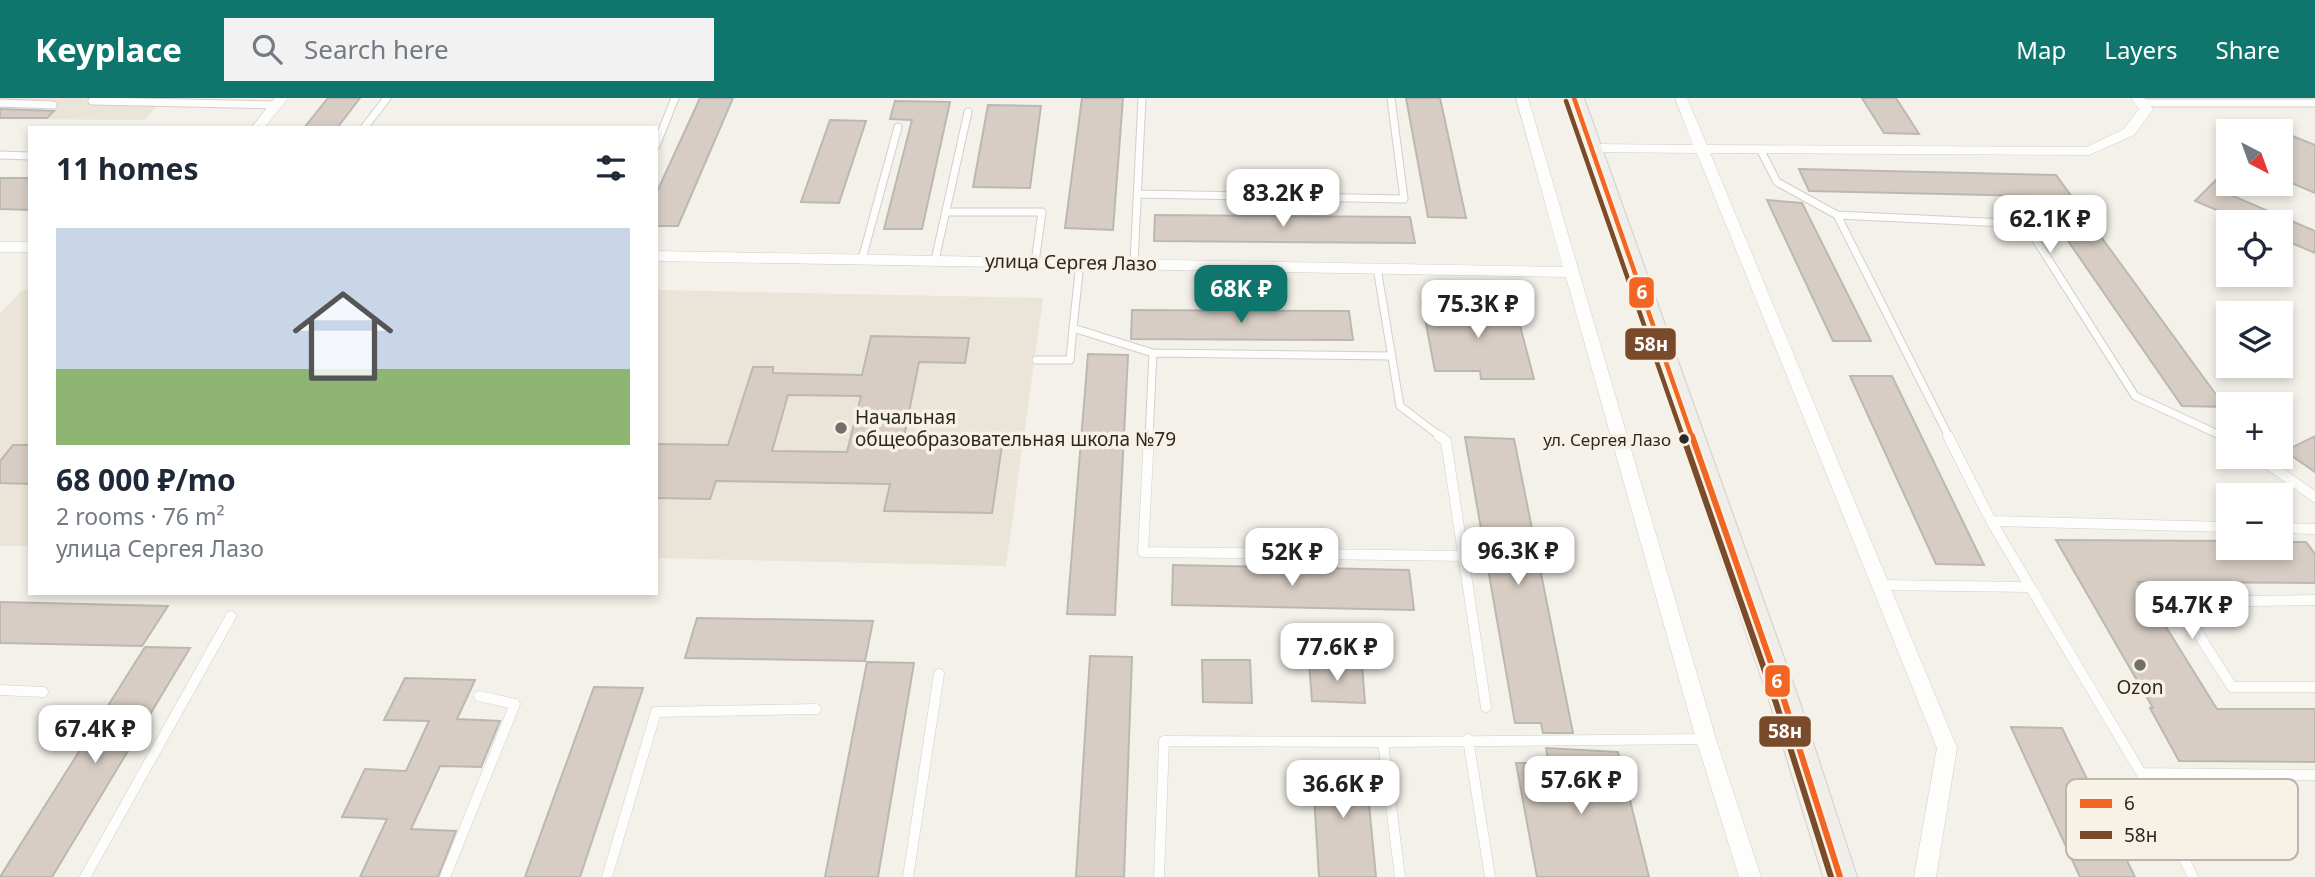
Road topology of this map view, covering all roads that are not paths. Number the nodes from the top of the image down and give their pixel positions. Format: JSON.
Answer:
{"nodes":[{"id":1,"x":95,"y":98,"type":"edge"},
{"id":2,"x":387,"y":98,"type":"edge"},
{"id":3,"x":675,"y":98,"type":"edge"},
{"id":4,"x":1142,"y":98,"type":"edge"},
{"id":5,"x":1391,"y":98,"type":"edge"},
{"id":6,"x":1522,"y":98,"type":"edge"},
{"id":7,"x":1574,"y":98,"type":"edge"},
{"id":8,"x":1681,"y":98,"type":"edge"},
{"id":9,"x":279,"y":101,"type":"edge"},
{"id":10,"x":2139,"y":101,"type":"edge"},
{"id":11,"x":0,"y":103,"type":"edge"},
{"id":12,"x":2315,"y":103,"type":"edge"},
{"id":13,"x":53,"y":105,"type":"dead end"},
{"id":14,"x":968,"y":112,"type":"dead end"},
{"id":15,"x":259,"y":126,"type":"edge"},
{"id":16,"x":366,"y":126,"type":"edge"},
{"id":17,"x":898,"y":127,"type":"dead end"},
{"id":18,"x":658,"y":141,"type":"edge"},
{"id":19,"x":1592,"y":148,"type":"junction"},
{"id":20,"x":1703,"y":149,"type":"junction"},
{"id":21,"x":1759,"y":149,"type":"junction"},
{"id":22,"x":0,"y":155,"type":"edge"},
{"id":23,"x":28,"y":156,"type":"edge"},
{"id":24,"x":1139,"y":194,"type":"junction"},
{"id":25,"x":947,"y":212,"type":"junction"},
{"id":26,"x":1838,"y":215,"type":"junction"},
{"id":27,"x":0,"y":247,"type":"edge"},
{"id":28,"x":28,"y":247,"type":"edge"},
{"id":29,"x":658,"y":256,"type":"edge"},
{"id":30,"x":862,"y":259,"type":"junction"},
{"id":31,"x":935,"y":260,"type":"junction"},
{"id":32,"x":1035,"y":262,"type":"junction"},
{"id":33,"x":1080,"y":262,"type":"junction"},
{"id":34,"x":1134,"y":263,"type":"junction"},
{"id":35,"x":1377,"y":268,"type":"junction"},
{"id":36,"x":1570,"y":272,"type":"junction"},
{"id":37,"x":1073,"y":328,"type":"junction"},
{"id":38,"x":1153,"y":353,"type":"junction"},
{"id":39,"x":1391,"y":356,"type":"junction"},
{"id":40,"x":1036,"y":360,"type":"dead end"},
{"id":41,"x":2216,"y":433,"type":"edge"},
{"id":42,"x":2275,"y":469,"type":"edge"},
{"id":43,"x":2315,"y":497,"type":"edge"},
{"id":44,"x":1991,"y":521,"type":"junction"},
{"id":45,"x":2216,"y":527,"type":"edge"},
{"id":46,"x":2293,"y":528,"type":"edge"},
{"id":47,"x":2315,"y":529,"type":"edge"},
{"id":48,"x":1465,"y":556,"type":"junction"},
{"id":49,"x":1881,"y":585,"type":"junction"},
{"id":50,"x":2028,"y":587,"type":"junction"},
{"id":51,"x":2315,"y":600,"type":"edge"},
{"id":52,"x":231,"y":616,"type":"dead end"},
{"id":53,"x":939,"y":674,"type":"dead end"},
{"id":54,"x":2315,"y":687,"type":"edge"},
{"id":55,"x":0,"y":690,"type":"edge"},
{"id":56,"x":43,"y":692,"type":"dead end"},
{"id":57,"x":479,"y":696,"type":"dead end"},
{"id":58,"x":1486,"y":707,"type":"dead end"},
{"id":59,"x":816,"y":709,"type":"dead end"},
{"id":60,"x":1468,"y":739,"type":"junction"},
{"id":61,"x":1706,"y":739,"type":"junction"},
{"id":62,"x":1383,"y":742,"type":"junction"},
{"id":63,"x":2141,"y":773,"type":"junction"},
{"id":64,"x":2315,"y":775,"type":"edge"},
{"id":65,"x":2144,"y":779,"type":"edge"},
{"id":66,"x":2184,"y":860,"type":"edge"},
{"id":67,"x":85,"y":877,"type":"edge"},
{"id":68,"x":445,"y":877,"type":"edge"},
{"id":69,"x":607,"y":877,"type":"edge"},
{"id":70,"x":908,"y":877,"type":"edge"},
{"id":71,"x":1159,"y":877,"type":"edge"},
{"id":72,"x":1400,"y":877,"type":"edge"},
{"id":73,"x":1490,"y":877,"type":"edge"},
{"id":74,"x":1751,"y":877,"type":"edge"},
{"id":75,"x":1840,"y":877,"type":"edge"},
{"id":76,"x":1925,"y":877,"type":"edge"},
{"id":77,"x":2193,"y":877,"type":"edge"}],
"edges":[{"from":1,"to":9,"type":"lane"},
{"from":2,"to":16,"type":"lane"},
{"from":3,"to":18,"type":"lane"},
{"from":4,"to":24,"type":"lane"},
{"from":5,"to":24,"type":"lane"},
{"from":6,"to":36,"type":"street"},
{"from":7,"to":19,"type":"main road"},
{"from":8,"to":20,"type":"street"},
{"from":9,"to":15,"type":"street"},
{"from":10,"to":12,"type":"lane"},
{"from":10,"to":21,"type":"street"},
{"from":11,"to":13,"type":"lane"},
{"from":14,"to":25,"type":"lane"},
{"from":17,"to":30,"type":"lane"},
{"from":19,"to":20,"type":"street"},
{"from":19,"to":75,"type":"main road"},
{"from":20,"to":21,"type":"street"},
{"from":20,"to":49,"type":"street"},
{"from":21,"to":26,"type":"lane"},
{"from":22,"to":23,"type":"lane"},
{"from":24,"to":34,"type":"lane"},
{"from":25,"to":31,"type":"lane"},
{"from":25,"to":32,"type":"lane"},
{"from":26,"to":41,"type":"lane"},
{"from":26,"to":44,"type":"lane"},
{"from":27,"to":28,"type":"street"},
{"from":29,"to":30,"type":"street","name":"улица Сергея Лазо"},
{"from":30,"to":31,"type":"street","name":"улица Сергея Лазо"},
{"from":31,"to":32,"type":"street","name":"улица Сергея Лазо"},
{"from":32,"to":33,"type":"street","name":"улица Сергея Лазо"},
{"from":33,"to":34,"type":"street","name":"улица Сергея Лазо"},
{"from":33,"to":37,"type":"lane"},
{"from":34,"to":35,"type":"street","name":"улица Сергея Лазо"},
{"from":35,"to":36,"type":"street","name":"улица Сергея Лазо"},
{"from":35,"to":39,"type":"lane"},
{"from":36,"to":61,"type":"street"},
{"from":37,"to":38,"type":"lane"},
{"from":37,"to":40,"type":"lane"},
{"from":38,"to":39,"type":"lane"},
{"from":38,"to":48,"type":"lane"},
{"from":39,"to":48,"type":"lane"},
{"from":42,"to":43,"type":"lane"},
{"from":44,"to":45,"type":"lane"},
{"from":44,"to":50,"type":"lane"},
{"from":46,"to":47,"type":"lane"},
{"from":48,"to":58,"type":"lane"},
{"from":49,"to":50,"type":"lane"},
{"from":49,"to":76,"type":"street"},
{"from":50,"to":63,"type":"lane"},
{"from":51,"to":54,"type":"lane"},
{"from":52,"to":67,"type":"lane"},
{"from":53,"to":70,"type":"lane"},
{"from":55,"to":56,"type":"lane"},
{"from":57,"to":68,"type":"lane"},
{"from":59,"to":69,"type":"lane"},
{"from":60,"to":61,"type":"lane"},
{"from":60,"to":62,"type":"lane"},
{"from":60,"to":73,"type":"lane"},
{"from":61,"to":74,"type":"street"},
{"from":62,"to":71,"type":"lane"},
{"from":62,"to":72,"type":"lane"},
{"from":63,"to":64,"type":"lane"},
{"from":63,"to":65,"type":"lane"},
{"from":66,"to":77,"type":"lane"}]}
